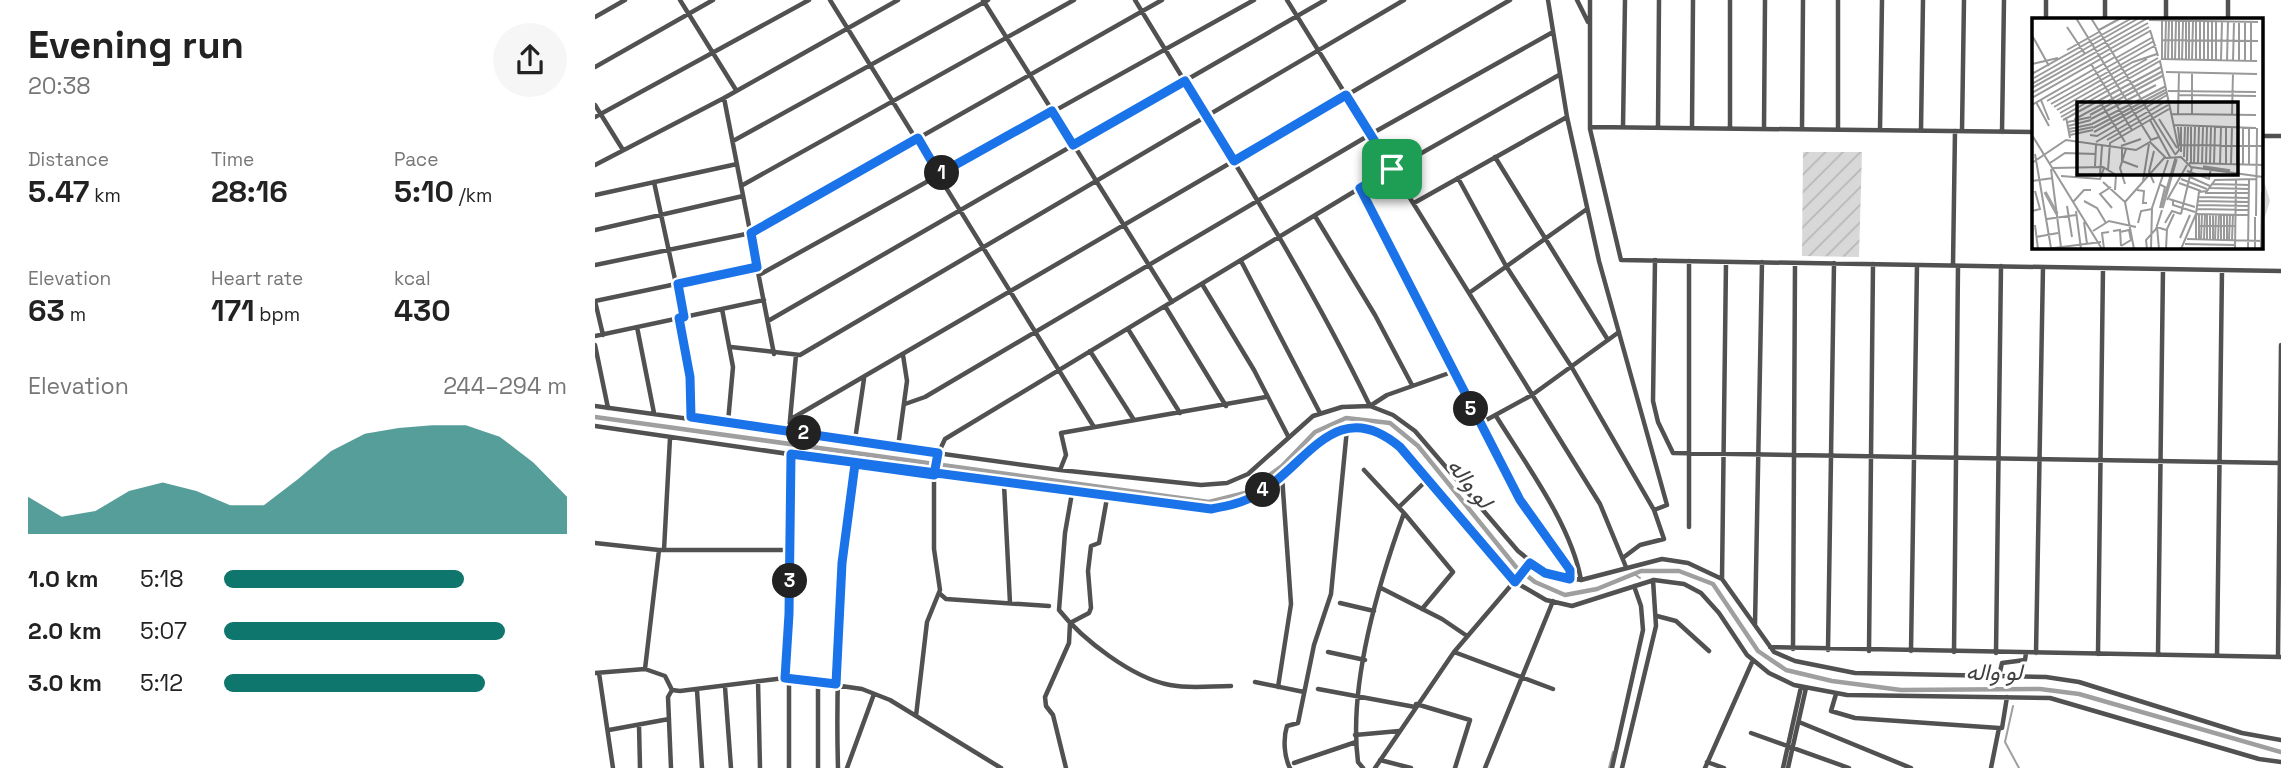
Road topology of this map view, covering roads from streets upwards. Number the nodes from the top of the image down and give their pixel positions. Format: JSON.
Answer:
{"nodes":[{"id":1,"x":625,"y":0,"type":"edge"},
{"id":2,"x":680,"y":0,"type":"edge"},
{"id":3,"x":713,"y":0,"type":"edge"},
{"id":4,"x":809,"y":0,"type":"edge"},
{"id":5,"x":830,"y":0,"type":"edge"},
{"id":6,"x":898,"y":0,"type":"edge"},
{"id":7,"x":1074,"y":0,"type":"edge"},
{"id":8,"x":1135,"y":0,"type":"edge"},
{"id":9,"x":1162,"y":0,"type":"edge"},
{"id":10,"x":1254,"y":0,"type":"edge"},
{"id":11,"x":1287,"y":0,"type":"edge"},
{"id":12,"x":1325,"y":0,"type":"edge"},
{"id":13,"x":1404,"y":0,"type":"edge"},
{"id":14,"x":1510,"y":0,"type":"edge"},
{"id":15,"x":1548,"y":0,"type":"edge"},
{"id":16,"x":1577,"y":0,"type":"edge"},
{"id":17,"x":1590,"y":0,"type":"edge"},
{"id":18,"x":1625,"y":0,"type":"edge"},
{"id":19,"x":1659,"y":0,"type":"edge"},
{"id":20,"x":1693,"y":0,"type":"edge"},
{"id":21,"x":1730,"y":0,"type":"edge"},
{"id":22,"x":1765,"y":0,"type":"edge"},
{"id":23,"x":1803,"y":0,"type":"edge"},
{"id":24,"x":1838,"y":0,"type":"edge"},
{"id":25,"x":1882,"y":0,"type":"edge"},
{"id":26,"x":1923,"y":0,"type":"edge"},
{"id":27,"x":1964,"y":0,"type":"edge"},
{"id":28,"x":2004,"y":0,"type":"edge"},
{"id":29,"x":2046,"y":0,"type":"edge"},
{"id":30,"x":2105,"y":0,"type":"edge"},
{"id":31,"x":2166,"y":0,"type":"edge"},
{"id":32,"x":2228,"y":0,"type":"edge"},
{"id":33,"x":985,"y":1,"type":"edge"},
{"id":34,"x":1142,"y":12,"type":"junction"},
{"id":35,"x":689,"y":14,"type":"junction"},
{"id":36,"x":1297,"y":16,"type":"junction"},
{"id":37,"x":595,"y":17,"type":"edge"},
{"id":38,"x":2046,"y":18,"type":"edge"},
{"id":39,"x":2105,"y":18,"type":"edge"},
{"id":40,"x":2165,"y":18,"type":"edge"},
{"id":41,"x":2228,"y":18,"type":"edge"},
{"id":42,"x":1590,"y":26,"type":"junction"},
{"id":43,"x":848,"y":28,"type":"junction"},
{"id":44,"x":1553,"y":32,"type":"junction"},
{"id":45,"x":1007,"y":38,"type":"junction"},
{"id":46,"x":1165,"y":49,"type":"junction"},
{"id":47,"x":1318,"y":50,"type":"junction"},
{"id":48,"x":714,"y":52,"type":"junction"},
{"id":49,"x":871,"y":65,"type":"junction"},
{"id":50,"x":595,"y":67,"type":"edge"},
{"id":51,"x":1030,"y":74,"type":"junction"},
{"id":52,"x":1559,"y":75,"type":"junction"},
{"id":53,"x":1185,"y":81,"type":"junction"},
{"id":54,"x":736,"y":90,"type":"junction"},
{"id":55,"x":1346,"y":95,"type":"junction"},
{"id":56,"x":724,"y":98,"type":"junction"},
{"id":57,"x":894,"y":101,"type":"junction"},
{"id":58,"x":595,"y":105,"type":"edge"},
{"id":59,"x":1052,"y":111,"type":"junction"},
{"id":60,"x":598,"y":115,"type":"edge"},
{"id":61,"x":1206,"y":116,"type":"junction"},
{"id":62,"x":1567,"y":117,"type":"junction"},
{"id":63,"x":1590,"y":127,"type":"junction"},
{"id":64,"x":1623,"y":127,"type":"junction"},
{"id":65,"x":1658,"y":127,"type":"junction"},
{"id":66,"x":1692,"y":127,"type":"junction"},
{"id":67,"x":1730,"y":127,"type":"junction"},
{"id":68,"x":1764,"y":128,"type":"junction"},
{"id":69,"x":1802,"y":129,"type":"junction"},
{"id":70,"x":1838,"y":129,"type":"junction"},
{"id":71,"x":1880,"y":130,"type":"junction"},
{"id":72,"x":1921,"y":130,"type":"junction"},
{"id":73,"x":1955,"y":131,"type":"junction"},
{"id":74,"x":1962,"y":131,"type":"junction"},
{"id":75,"x":2002,"y":132,"type":"junction"},
{"id":76,"x":2032,"y":132,"type":"edge"},
{"id":77,"x":1371,"y":134,"type":"junction"},
{"id":78,"x":2263,"y":136,"type":"edge"},
{"id":79,"x":2281,"y":136,"type":"edge"},
{"id":80,"x":918,"y":138,"type":"junction"},
{"id":81,"x":733,"y":141,"type":"junction"},
{"id":82,"x":1073,"y":145,"type":"junction"},
{"id":83,"x":624,"y":150,"type":"junction"},
{"id":84,"x":1495,"y":157,"type":"junction"},
{"id":85,"x":1234,"y":161,"type":"junction"},
{"id":86,"x":737,"y":164,"type":"junction"},
{"id":87,"x":595,"y":166,"type":"edge"},
{"id":88,"x":1392,"y":169,"type":"junction"},
{"id":89,"x":939,"y":174,"type":"junction"},
{"id":90,"x":1458,"y":178,"type":"junction"},
{"id":91,"x":1096,"y":181,"type":"junction"},
{"id":92,"x":654,"y":182,"type":"junction"},
{"id":93,"x":741,"y":186,"type":"junction"},
{"id":94,"x":1360,"y":188,"type":"junction"},
{"id":95,"x":595,"y":195,"type":"edge"},
{"id":96,"x":743,"y":196,"type":"junction"},
{"id":97,"x":1258,"y":200,"type":"junction"},
{"id":98,"x":1413,"y":204,"type":"junction"},
{"id":99,"x":1587,"y":209,"type":"junction"},
{"id":100,"x":961,"y":210,"type":"junction"},
{"id":101,"x":661,"y":215,"type":"junction"},
{"id":102,"x":1315,"y":216,"type":"junction"},
{"id":103,"x":1124,"y":226,"type":"junction"},
{"id":104,"x":595,"y":230,"type":"edge"},
{"id":105,"x":751,"y":233,"type":"junction"},
{"id":106,"x":1280,"y":237,"type":"junction"},
{"id":107,"x":1545,"y":238,"type":"junction"},
{"id":108,"x":985,"y":247,"type":"junction"},
{"id":109,"x":669,"y":250,"type":"junction"},
{"id":110,"x":1655,"y":260,"type":"junction"},
{"id":111,"x":1241,"y":261,"type":"junction"},
{"id":112,"x":1689,"y":261,"type":"junction"},
{"id":113,"x":1726,"y":262,"type":"junction"},
{"id":114,"x":1762,"y":262,"type":"junction"},
{"id":115,"x":1795,"y":263,"type":"junction"},
{"id":116,"x":1834,"y":264,"type":"junction"},
{"id":117,"x":1874,"y":264,"type":"junction"},
{"id":118,"x":595,"y":265,"type":"edge"},
{"id":119,"x":1917,"y":265,"type":"junction"},
{"id":120,"x":1956,"y":265,"type":"junction"},
{"id":121,"x":1148,"y":266,"type":"junction"},
{"id":122,"x":1506,"y":266,"type":"junction"},
{"id":123,"x":2001,"y":266,"type":"junction"},
{"id":124,"x":757,"y":267,"type":"junction"},
{"id":125,"x":2043,"y":267,"type":"junction"},
{"id":126,"x":2103,"y":268,"type":"junction"},
{"id":127,"x":2163,"y":269,"type":"junction"},
{"id":128,"x":2222,"y":270,"type":"junction"},
{"id":129,"x":2281,"y":271,"type":"edge"},
{"id":130,"x":759,"y":275,"type":"junction"},
{"id":131,"x":677,"y":284,"type":"junction"},
{"id":132,"x":1202,"y":284,"type":"junction"},
{"id":133,"x":1013,"y":291,"type":"junction"},
{"id":134,"x":1469,"y":293,"type":"junction"},
{"id":135,"x":764,"y":300,"type":"junction"},
{"id":136,"x":595,"y":301,"type":"edge"},
{"id":137,"x":1172,"y":302,"type":"junction"},
{"id":138,"x":1165,"y":306,"type":"junction"},
{"id":139,"x":722,"y":309,"type":"junction"},
{"id":140,"x":681,"y":318,"type":"junction"},
{"id":141,"x":768,"y":321,"type":"junction"},
{"id":142,"x":637,"y":327,"type":"junction"},
{"id":143,"x":1128,"y":329,"type":"junction"},
{"id":144,"x":1038,"y":332,"type":"junction"},
{"id":145,"x":1619,"y":332,"type":"junction"},
{"id":146,"x":603,"y":334,"type":"junction"},
{"id":147,"x":595,"y":336,"type":"edge"},
{"id":148,"x":1608,"y":340,"type":"junction"},
{"id":149,"x":595,"y":345,"type":"edge"},
{"id":150,"x":2281,"y":345,"type":"edge"},
{"id":151,"x":731,"y":348,"type":"junction"},
{"id":152,"x":1090,"y":351,"type":"junction"},
{"id":153,"x":775,"y":354,"type":"junction"},
{"id":154,"x":796,"y":355,"type":"junction"},
{"id":155,"x":904,"y":355,"type":"junction"},
{"id":156,"x":1571,"y":366,"type":"junction"},
{"id":157,"x":1060,"y":368,"type":"junction"},
{"id":158,"x":1452,"y":372,"type":"junction"},
{"id":159,"x":865,"y":378,"type":"junction"},
{"id":160,"x":1412,"y":385,"type":"junction"},
{"id":161,"x":1532,"y":395,"type":"junction"},
{"id":162,"x":1266,"y":397,"type":"junction"},
{"id":163,"x":905,"y":404,"type":"junction"},
{"id":164,"x":595,"y":406,"type":"edge"},
{"id":165,"x":1226,"y":406,"type":"junction"},
{"id":166,"x":1370,"y":406,"type":"junction"},
{"id":167,"x":608,"y":408,"type":"junction"},
{"id":168,"x":654,"y":413,"type":"junction"},
{"id":169,"x":1180,"y":413,"type":"junction"},
{"id":170,"x":1320,"y":413,"type":"junction"},
{"id":171,"x":1496,"y":416,"type":"junction"},
{"id":172,"x":691,"y":417,"type":"junction"},
{"id":173,"x":790,"y":419,"type":"junction"},
{"id":174,"x":1134,"y":420,"type":"junction"},
{"id":175,"x":728,"y":422,"type":"junction"},
{"id":176,"x":1479,"y":424,"type":"junction"},
{"id":177,"x":595,"y":426,"type":"edge"},
{"id":178,"x":1094,"y":426,"type":"junction"},
{"id":179,"x":1346,"y":429,"type":"junction"},
{"id":180,"x":789,"y":431,"type":"junction"},
{"id":181,"x":1288,"y":436,"type":"junction"},
{"id":182,"x":670,"y":438,"type":"junction"},
{"id":183,"x":855,"y":440,"type":"junction"},
{"id":184,"x":898,"y":447,"type":"junction"},
{"id":185,"x":1689,"y":453,"type":"junction"},
{"id":186,"x":791,"y":454,"type":"junction"},
{"id":187,"x":937,"y":454,"type":"junction"},
{"id":188,"x":1724,"y":454,"type":"junction"},
{"id":189,"x":1758,"y":454,"type":"junction"},
{"id":190,"x":1795,"y":455,"type":"junction"},
{"id":191,"x":1831,"y":455,"type":"junction"},
{"id":192,"x":1872,"y":456,"type":"junction"},
{"id":193,"x":1914,"y":457,"type":"junction"},
{"id":194,"x":1957,"y":457,"type":"junction"},
{"id":195,"x":1999,"y":458,"type":"junction"},
{"id":196,"x":2041,"y":459,"type":"junction"},
{"id":197,"x":2101,"y":460,"type":"junction"},
{"id":198,"x":2160,"y":461,"type":"junction"},
{"id":199,"x":2220,"y":462,"type":"junction"},
{"id":200,"x":2280,"y":463,"type":"edge"},
{"id":201,"x":855,"y":464,"type":"junction"},
{"id":202,"x":1061,"y":470,"type":"junction"},
{"id":203,"x":1364,"y":470,"type":"dead end"},
{"id":204,"x":934,"y":473,"type":"junction"},
{"id":205,"x":1282,"y":475,"type":"junction"},
{"id":206,"x":1428,"y":479,"type":"junction"},
{"id":207,"x":1004,"y":484,"type":"junction"},
{"id":208,"x":1072,"y":493,"type":"junction"},
{"id":209,"x":1107,"y":498,"type":"junction"},
{"id":210,"x":1399,"y":507,"type":"junction"},
{"id":211,"x":1654,"y":510,"type":"junction"},
{"id":212,"x":1405,"y":513,"type":"junction"},
{"id":213,"x":1689,"y":527,"type":"dead end"},
{"id":214,"x":595,"y":543,"type":"edge"},
{"id":215,"x":661,"y":550,"type":"junction"},
{"id":216,"x":791,"y":550,"type":"junction"},
{"id":217,"x":1624,"y":557,"type":"junction"},
{"id":218,"x":1529,"y":564,"type":"junction"},
{"id":219,"x":1626,"y":567,"type":"junction"},
{"id":220,"x":1570,"y":579,"type":"junction"},
{"id":221,"x":1722,"y":579,"type":"junction"},
{"id":222,"x":1516,"y":580,"type":"junction"},
{"id":223,"x":1581,"y":580,"type":"junction"},
{"id":224,"x":1653,"y":580,"type":"junction"},
{"id":225,"x":1634,"y":586,"type":"junction"},
{"id":226,"x":1381,"y":587,"type":"junction"},
{"id":227,"x":939,"y":593,"type":"junction"},
{"id":228,"x":1553,"y":601,"type":"junction"},
{"id":229,"x":1010,"y":603,"type":"junction"},
{"id":230,"x":1340,"y":603,"type":"dead end"},
{"id":231,"x":1049,"y":606,"type":"dead end"},
{"id":232,"x":1422,"y":609,"type":"junction"},
{"id":233,"x":1374,"y":611,"type":"junction"},
{"id":234,"x":1657,"y":616,"type":"junction"},
{"id":235,"x":1070,"y":623,"type":"junction"},
{"id":236,"x":1755,"y":626,"type":"junction"},
{"id":237,"x":1467,"y":636,"type":"junction"},
{"id":238,"x":1770,"y":647,"type":"junction"},
{"id":239,"x":1794,"y":648,"type":"junction"},
{"id":240,"x":1828,"y":650,"type":"junction"},
{"id":241,"x":1869,"y":650,"type":"junction"},
{"id":242,"x":1709,"y":651,"type":"dead end"},
{"id":243,"x":1911,"y":651,"type":"junction"},
{"id":244,"x":1328,"y":652,"type":"dead end"},
{"id":245,"x":1454,"y":652,"type":"junction"},
{"id":246,"x":1954,"y":652,"type":"junction"},
{"id":247,"x":1996,"y":653,"type":"junction"},
{"id":248,"x":2026,"y":653,"type":"junction"},
{"id":249,"x":2036,"y":653,"type":"junction"},
{"id":250,"x":2098,"y":654,"type":"junction"},
{"id":251,"x":2158,"y":655,"type":"junction"},
{"id":252,"x":2217,"y":656,"type":"junction"},
{"id":253,"x":2279,"y":657,"type":"edge"},
{"id":254,"x":1365,"y":660,"type":"junction"},
{"id":255,"x":1753,"y":660,"type":"junction"},
{"id":256,"x":1808,"y":664,"type":"junction"},
{"id":257,"x":645,"y":669,"type":"junction"},
{"id":258,"x":597,"y":673,"type":"edge"},
{"id":259,"x":1999,"y":676,"type":"junction"},
{"id":260,"x":1522,"y":677,"type":"junction"},
{"id":261,"x":787,"y":678,"type":"junction"},
{"id":262,"x":758,"y":681,"type":"junction"},
{"id":263,"x":818,"y":681,"type":"junction"},
{"id":264,"x":1255,"y":681,"type":"dead end"},
{"id":265,"x":836,"y":684,"type":"junction"},
{"id":266,"x":1231,"y":686,"type":"dead end"},
{"id":267,"x":725,"y":687,"type":"junction"},
{"id":268,"x":1278,"y":687,"type":"junction"},
{"id":269,"x":1803,"y":687,"type":"junction"},
{"id":270,"x":1318,"y":689,"type":"dead end"},
{"id":271,"x":1553,"y":689,"type":"dead end"},
{"id":272,"x":672,"y":690,"type":"junction"},
{"id":273,"x":697,"y":690,"type":"junction"},
{"id":274,"x":1304,"y":692,"type":"junction"},
{"id":275,"x":874,"y":694,"type":"junction"},
{"id":276,"x":1836,"y":694,"type":"junction"},
{"id":277,"x":1358,"y":696,"type":"junction"},
{"id":278,"x":2007,"y":696,"type":"junction"},
{"id":279,"x":1415,"y":706,"type":"junction"},
{"id":280,"x":916,"y":716,"type":"junction"},
{"id":281,"x":669,"y":719,"type":"junction"},
{"id":282,"x":1799,"y":722,"type":"junction"},
{"id":283,"x":639,"y":725,"type":"junction"},
{"id":284,"x":1999,"y":728,"type":"junction"},
{"id":285,"x":609,"y":730,"type":"junction"},
{"id":286,"x":1400,"y":730,"type":"junction"},
{"id":287,"x":1751,"y":733,"type":"dead end"},
{"id":288,"x":1355,"y":738,"type":"junction"},
{"id":289,"x":2281,"y":740,"type":"edge"},
{"id":290,"x":1792,"y":746,"type":"junction"},
{"id":291,"x":1380,"y":760,"type":"junction"},
{"id":292,"x":2281,"y":762,"type":"edge"},
{"id":293,"x":1294,"y":763,"type":"dead end"},
{"id":294,"x":1706,"y":765,"type":"edge"},
{"id":295,"x":613,"y":768,"type":"edge"},
{"id":296,"x":640,"y":768,"type":"edge"},
{"id":297,"x":671,"y":768,"type":"edge"},
{"id":298,"x":702,"y":768,"type":"edge"},
{"id":299,"x":731,"y":768,"type":"edge"},
{"id":300,"x":760,"y":768,"type":"edge"},
{"id":301,"x":789,"y":768,"type":"edge"},
{"id":302,"x":818,"y":768,"type":"edge"},
{"id":303,"x":838,"y":768,"type":"edge"},
{"id":304,"x":846,"y":768,"type":"edge"},
{"id":305,"x":1001,"y":768,"type":"edge"},
{"id":306,"x":1066,"y":768,"type":"edge"},
{"id":307,"x":1290,"y":768,"type":"edge"},
{"id":308,"x":1363,"y":768,"type":"edge"},
{"id":309,"x":1375,"y":768,"type":"edge"},
{"id":310,"x":1411,"y":768,"type":"edge"},
{"id":311,"x":1455,"y":768,"type":"edge"},
{"id":312,"x":1485,"y":768,"type":"edge"},
{"id":313,"x":1612,"y":768,"type":"edge"},
{"id":314,"x":1622,"y":768,"type":"edge"},
{"id":315,"x":1724,"y":768,"type":"edge"},
{"id":316,"x":1783,"y":768,"type":"edge"},
{"id":317,"x":1788,"y":768,"type":"edge"},
{"id":318,"x":1849,"y":768,"type":"edge"},
{"id":319,"x":1911,"y":768,"type":"edge"},
{"id":320,"x":1991,"y":768,"type":"edge"}],
"edges":[{"from":1,"to":37,"type":"street"},
{"from":2,"to":35,"type":"street"},
{"from":3,"to":35,"type":"street"},
{"from":4,"to":48,"type":"street"},
{"from":5,"to":43,"type":"street"},
{"from":6,"to":43,"type":"street"},
{"from":7,"to":45,"type":"street"},
{"from":8,"to":34,"type":"street"},
{"from":9,"to":34,"type":"street"},
{"from":10,"to":46,"type":"street"},
{"from":11,"to":36,"type":"street"},
{"from":12,"to":36,"type":"street"},
{"from":13,"to":47,"type":"street"},
{"from":14,"to":55,"type":"street"},
{"from":15,"to":44,"type":"street"},
{"from":16,"to":42,"type":"street"},
{"from":17,"to":42,"type":"street"},
{"from":18,"to":64,"type":"street"},
{"from":19,"to":65,"type":"street"},
{"from":20,"to":66,"type":"street"},
{"from":21,"to":67,"type":"street"},
{"from":22,"to":68,"type":"street"},
{"from":23,"to":69,"type":"street"},
{"from":24,"to":70,"type":"street"},
{"from":25,"to":71,"type":"street"},
{"from":26,"to":72,"type":"street"},
{"from":27,"to":74,"type":"street"},
{"from":28,"to":75,"type":"street"},
{"from":29,"to":38,"type":"street"},
{"from":30,"to":39,"type":"street"},
{"from":31,"to":40,"type":"street"},
{"from":32,"to":41,"type":"street"},
{"from":33,"to":45,"type":"street"},
{"from":33,"to":49,"type":"street"},
{"from":34,"to":46,"type":"street"},
{"from":34,"to":51,"type":"street"},
{"from":35,"to":48,"type":"street"},
{"from":35,"to":50,"type":"street"},
{"from":36,"to":47,"type":"street"},
{"from":36,"to":53,"type":"street"},
{"from":42,"to":63,"type":"street"},
{"from":43,"to":49,"type":"street"},
{"from":43,"to":54,"type":"street"},
{"from":44,"to":52,"type":"street"},
{"from":44,"to":77,"type":"street"},
{"from":45,"to":51,"type":"street"},
{"from":45,"to":57,"type":"street"},
{"from":46,"to":53,"type":"street"},
{"from":46,"to":59,"type":"street"},
{"from":47,"to":55,"type":"street"},
{"from":47,"to":61,"type":"street"},
{"from":48,"to":54,"type":"street"},
{"from":48,"to":60,"type":"street"},
{"from":49,"to":57,"type":"street"},
{"from":49,"to":81,"type":"street"},
{"from":51,"to":59,"type":"street"},
{"from":51,"to":80,"type":"street"},
{"from":52,"to":62,"type":"street"},
{"from":52,"to":88,"type":"street"},
{"from":53,"to":61,"type":"street"},
{"from":53,"to":82,"type":"street"},
{"from":54,"to":56,"type":"street"},
{"from":55,"to":77,"type":"street"},
{"from":55,"to":85,"type":"street"},
{"from":56,"to":81,"type":"street"},
{"from":56,"to":83,"type":"street"},
{"from":57,"to":80,"type":"street"},
{"from":57,"to":93,"type":"street"},
{"from":58,"to":60,"type":"street"},
{"from":59,"to":82,"type":"street"},
{"from":59,"to":89,"type":"street"},
{"from":60,"to":83,"type":"street"},
{"from":61,"to":85,"type":"street"},
{"from":61,"to":91,"type":"street"},
{"from":62,"to":84,"type":"street"},
{"from":62,"to":99,"type":"street"},
{"from":63,"to":64,"type":"street"},
{"from":63,"to":110,"type":"street"},
{"from":64,"to":65,"type":"street"},
{"from":65,"to":66,"type":"street"},
{"from":66,"to":67,"type":"street"},
{"from":67,"to":68,"type":"street"},
{"from":68,"to":69,"type":"street"},
{"from":69,"to":70,"type":"street"},
{"from":70,"to":71,"type":"street"},
{"from":71,"to":72,"type":"street"},
{"from":72,"to":73,"type":"street"},
{"from":73,"to":74,"type":"street"},
{"from":73,"to":120,"type":"street"},
{"from":74,"to":75,"type":"street"},
{"from":75,"to":76,"type":"street"},
{"from":77,"to":88,"type":"street"},
{"from":77,"to":97,"type":"street"},
{"from":78,"to":79,"type":"street"},
{"from":80,"to":89,"type":"street"},
{"from":80,"to":105,"type":"street"},
{"from":81,"to":86,"type":"street"},
{"from":82,"to":91,"type":"street"},
{"from":82,"to":100,"type":"street"},
{"from":83,"to":87,"type":"street"},
{"from":84,"to":90,"type":"street"},
{"from":84,"to":107,"type":"street"},
{"from":85,"to":97,"type":"street"},
{"from":85,"to":103,"type":"street"},
{"from":86,"to":92,"type":"street"},
{"from":86,"to":93,"type":"street"},
{"from":88,"to":94,"type":"street"},
{"from":88,"to":98,"type":"street"},
{"from":89,"to":100,"type":"street"},
{"from":89,"to":130,"type":"street"},
{"from":90,"to":98,"type":"street"},
{"from":90,"to":122,"type":"street"},
{"from":91,"to":103,"type":"street"},
{"from":91,"to":108,"type":"street"},
{"from":92,"to":95,"type":"street"},
{"from":92,"to":101,"type":"street"},
{"from":93,"to":96,"type":"street"},
{"from":94,"to":102,"type":"street"},
{"from":94,"to":158,"type":"street"},
{"from":96,"to":101,"type":"street"},
{"from":96,"to":105,"type":"street"},
{"from":97,"to":106,"type":"street"},
{"from":97,"to":121,"type":"street"},
{"from":98,"to":134,"type":"street"},
{"from":99,"to":107,"type":"street"},
{"from":99,"to":145,"type":"street"},
{"from":100,"to":108,"type":"street"},
{"from":100,"to":141,"type":"street"},
{"from":101,"to":104,"type":"street"},
{"from":101,"to":109,"type":"street"},
{"from":102,"to":106,"type":"street"},
{"from":102,"to":160,"type":"street"},
{"from":103,"to":121,"type":"street"},
{"from":103,"to":133,"type":"street"},
{"from":105,"to":109,"type":"street"},
{"from":105,"to":124,"type":"street"},
{"from":106,"to":111,"type":"street"},
{"from":106,"to":166,"type":"street"},
{"from":107,"to":122,"type":"street"},
{"from":107,"to":148,"type":"street"},
{"from":108,"to":133,"type":"street"},
{"from":108,"to":154,"type":"street"},
{"from":109,"to":118,"type":"street"},
{"from":109,"to":131,"type":"street"},
{"from":110,"to":112,"type":"street"},
{"from":110,"to":185,"type":"street"},
{"from":111,"to":132,"type":"street"},
{"from":111,"to":170,"type":"street"},
{"from":112,"to":113,"type":"street"},
{"from":112,"to":185,"type":"street"},
{"from":113,"to":114,"type":"street"},
{"from":113,"to":188,"type":"street"},
{"from":114,"to":115,"type":"street"},
{"from":114,"to":189,"type":"street"},
{"from":115,"to":116,"type":"street"},
{"from":115,"to":190,"type":"street"},
{"from":116,"to":117,"type":"street"},
{"from":116,"to":191,"type":"street"},
{"from":117,"to":119,"type":"street"},
{"from":117,"to":192,"type":"street"},
{"from":119,"to":120,"type":"street"},
{"from":119,"to":193,"type":"street"},
{"from":120,"to":123,"type":"street"},
{"from":120,"to":194,"type":"street"},
{"from":121,"to":137,"type":"street"},
{"from":121,"to":144,"type":"street"},
{"from":122,"to":134,"type":"street"},
{"from":122,"to":156,"type":"street"},
{"from":123,"to":125,"type":"street"},
{"from":123,"to":195,"type":"street"},
{"from":124,"to":130,"type":"street"},
{"from":124,"to":131,"type":"street"},
{"from":125,"to":126,"type":"street"},
{"from":125,"to":196,"type":"street"},
{"from":126,"to":127,"type":"street"},
{"from":126,"to":197,"type":"street"},
{"from":127,"to":128,"type":"street"},
{"from":127,"to":198,"type":"street"},
{"from":128,"to":129,"type":"street"},
{"from":128,"to":199,"type":"street"},
{"from":130,"to":135,"type":"street"},
{"from":131,"to":136,"type":"street"},
{"from":131,"to":140,"type":"street"},
{"from":132,"to":137,"type":"street"},
{"from":132,"to":162,"type":"street"},
{"from":133,"to":144,"type":"street"},
{"from":133,"to":155,"type":"street"},
{"from":134,"to":161,"type":"street"},
{"from":135,"to":139,"type":"street"},
{"from":135,"to":141,"type":"street"},
{"from":136,"to":146,"type":"street"},
{"from":137,"to":138,"type":"street"},
{"from":138,"to":143,"type":"street"},
{"from":138,"to":165,"type":"street"},
{"from":139,"to":140,"type":"street"},
{"from":139,"to":151,"type":"street"},
{"from":140,"to":142,"type":"street"},
{"from":140,"to":172,"type":"street"},
{"from":141,"to":153,"type":"street"},
{"from":142,"to":146,"type":"street"},
{"from":142,"to":168,"type":"street"},
{"from":143,"to":152,"type":"street"},
{"from":143,"to":169,"type":"street"},
{"from":144,"to":157,"type":"street"},
{"from":144,"to":163,"type":"street"},
{"from":145,"to":148,"type":"street"},
{"from":145,"to":211,"type":"street"},
{"from":146,"to":147,"type":"street"},
{"from":148,"to":156,"type":"street"},
{"from":149,"to":167,"type":"street"},
{"from":150,"to":200,"type":"street"},
{"from":151,"to":153,"type":"street"},
{"from":151,"to":175,"type":"street"},
{"from":152,"to":157,"type":"street"},
{"from":152,"to":174,"type":"street"},
{"from":153,"to":154,"type":"street"},
{"from":154,"to":173,"type":"street"},
{"from":155,"to":159,"type":"street"},
{"from":155,"to":163,"type":"street"},
{"from":156,"to":161,"type":"street"},
{"from":156,"to":211,"type":"street"},
{"from":157,"to":178,"type":"street"},
{"from":157,"to":187,"type":"street"},
{"from":158,"to":160,"type":"street"},
{"from":158,"to":176,"type":"street"},
{"from":159,"to":173,"type":"street"},
{"from":159,"to":183,"type":"street"},
{"from":160,"to":166,"type":"street"},
{"from":161,"to":171,"type":"street"},
{"from":161,"to":217,"type":"street"},
{"from":162,"to":165,"type":"street"},
{"from":162,"to":181,"type":"street"},
{"from":163,"to":184,"type":"street"},
{"from":164,"to":167,"type":"street"},
{"from":165,"to":169,"type":"street"},
{"from":166,"to":170,"type":"street"},
{"from":166,"to":218,"type":"street"},
{"from":167,"to":168,"type":"street"},
{"from":168,"to":172,"type":"street"},
{"from":169,"to":174,"type":"street"},
{"from":170,"to":181,"type":"street"},
{"from":171,"to":176,"type":"street"},
{"from":171,"to":223,"type":"street"},
{"from":172,"to":175,"type":"street"},
{"from":173,"to":180,"type":"street"},
{"from":174,"to":178,"type":"street"},
{"from":175,"to":180,"type":"street"},
{"from":176,"to":220,"type":"street"},
{"from":177,"to":182,"type":"street"},
{"from":178,"to":202,"type":"street"},
{"from":179,"to":205,"type":"street"},
{"from":179,"to":206,"type":"street"},
{"from":179,"to":274,"type":"street"},
{"from":180,"to":183,"type":"street"},
{"from":181,"to":202,"type":"street"},
{"from":182,"to":186,"type":"street"},
{"from":182,"to":215,"type":"street"},
{"from":183,"to":184,"type":"street"},
{"from":184,"to":187,"type":"street"},
{"from":185,"to":188,"type":"street"},
{"from":185,"to":213,"type":"street"},
{"from":186,"to":201,"type":"street"},
{"from":186,"to":216,"type":"street"},
{"from":187,"to":202,"type":"street"},
{"from":187,"to":204,"type":"street"},
{"from":188,"to":189,"type":"street"},
{"from":188,"to":221,"type":"street"},
{"from":189,"to":190,"type":"street"},
{"from":189,"to":236,"type":"street"},
{"from":190,"to":191,"type":"street"},
{"from":190,"to":239,"type":"street"},
{"from":191,"to":192,"type":"street"},
{"from":191,"to":240,"type":"street"},
{"from":192,"to":193,"type":"street"},
{"from":192,"to":241,"type":"street"},
{"from":193,"to":194,"type":"street"},
{"from":193,"to":243,"type":"street"},
{"from":194,"to":195,"type":"street"},
{"from":194,"to":246,"type":"street"},
{"from":195,"to":196,"type":"street"},
{"from":195,"to":247,"type":"street"},
{"from":196,"to":197,"type":"street"},
{"from":196,"to":249,"type":"street"},
{"from":197,"to":198,"type":"street"},
{"from":197,"to":250,"type":"street"},
{"from":198,"to":199,"type":"street"},
{"from":198,"to":251,"type":"street"},
{"from":199,"to":200,"type":"street"},
{"from":199,"to":252,"type":"street"},
{"from":200,"to":253,"type":"street"},
{"from":201,"to":204,"type":"street"},
{"from":201,"to":265,"type":"street"},
{"from":203,"to":210,"type":"street"},
{"from":204,"to":207,"type":"street"},
{"from":204,"to":227,"type":"street"},
{"from":205,"to":209,"type":"street"},
{"from":205,"to":268,"type":"street"},
{"from":206,"to":210,"type":"street"},
{"from":206,"to":222,"type":"street"},
{"from":207,"to":208,"type":"street"},
{"from":207,"to":229,"type":"street"},
{"from":208,"to":209,"type":"street"},
{"from":208,"to":235,"type":"street"},
{"from":209,"to":235,"type":"street"},
{"from":210,"to":212,"type":"street"},
{"from":211,"to":217,"type":"street"},
{"from":212,"to":226,"type":"street"},
{"from":212,"to":232,"type":"street"},
{"from":214,"to":215,"type":"street"},
{"from":215,"to":216,"type":"street"},
{"from":215,"to":257,"type":"street"},
{"from":216,"to":261,"type":"street"},
{"from":217,"to":219,"type":"street"},
{"from":218,"to":220,"type":"street"},
{"from":218,"to":222,"type":"street"},
{"from":219,"to":221,"type":"street"},
{"from":219,"to":223,"type":"street"},
{"from":220,"to":223,"type":"street"},
{"from":221,"to":236,"type":"street"},
{"from":222,"to":228,"type":"street"},
{"from":222,"to":237,"type":"street"},
{"from":224,"to":225,"type":"street"},
{"from":224,"to":234,"type":"street"},
{"from":224,"to":255,"type":"street"},
{"from":225,"to":228,"type":"street"},
{"from":225,"to":313,"type":"street"},
{"from":226,"to":232,"type":"street"},
{"from":226,"to":233,"type":"street"},
{"from":227,"to":229,"type":"street"},
{"from":227,"to":280,"type":"street"},
{"from":228,"to":260,"type":"street"},
{"from":229,"to":231,"type":"street"},
{"from":230,"to":233,"type":"street"},
{"from":232,"to":237,"type":"street"},
{"from":233,"to":254,"type":"street"},
{"from":234,"to":242,"type":"street"},
{"from":234,"to":314,"type":"street"},
{"from":235,"to":266,"type":"street"},
{"from":235,"to":306,"type":"street"},
{"from":236,"to":238,"type":"street"},
{"from":237,"to":245,"type":"street"},
{"from":238,"to":239,"type":"street"},
{"from":238,"to":256,"type":"street"},
{"from":239,"to":240,"type":"street"},
{"from":239,"to":256,"type":"street"},
{"from":240,"to":241,"type":"street"},
{"from":241,"to":243,"type":"street"},
{"from":243,"to":246,"type":"street"},
{"from":244,"to":254,"type":"street"},
{"from":245,"to":260,"type":"street"},
{"from":245,"to":279,"type":"street"},
{"from":246,"to":247,"type":"street"},
{"from":247,"to":248,"type":"street"},
{"from":248,"to":249,"type":"street"},
{"from":248,"to":259,"type":"street"},
{"from":249,"to":250,"type":"street"},
{"from":250,"to":251,"type":"street"},
{"from":251,"to":252,"type":"street"},
{"from":252,"to":253,"type":"street"},
{"from":254,"to":277,"type":"street"},
{"from":255,"to":269,"type":"street"},
{"from":255,"to":294,"type":"street"},
{"from":256,"to":259,"type":"street"},
{"from":257,"to":258,"type":"street"},
{"from":257,"to":272,"type":"street"},
{"from":258,"to":285,"type":"street"},
{"from":259,"to":289,"type":"street"},
{"from":260,"to":271,"type":"street"},
{"from":260,"to":312,"type":"street"},
{"from":261,"to":262,"type":"street"},
{"from":261,"to":263,"type":"street"},
{"from":261,"to":301,"type":"street"},
{"from":262,"to":267,"type":"street"},
{"from":262,"to":300,"type":"street"},
{"from":263,"to":265,"type":"street"},
{"from":263,"to":302,"type":"street"},
{"from":264,"to":268,"type":"street"},
{"from":265,"to":275,"type":"street"},
{"from":265,"to":303,"type":"street"},
{"from":267,"to":273,"type":"street"},
{"from":267,"to":299,"type":"street"},
{"from":268,"to":274,"type":"street"},
{"from":269,"to":276,"type":"street"},
{"from":269,"to":282,"type":"street"},
{"from":269,"to":290,"type":"street"},
{"from":270,"to":277,"type":"street"},
{"from":272,"to":273,"type":"street"},
{"from":272,"to":281,"type":"street"},
{"from":273,"to":298,"type":"street"},
{"from":274,"to":307,"type":"street"},
{"from":275,"to":280,"type":"street"},
{"from":275,"to":304,"type":"street"},
{"from":276,"to":278,"type":"street"},
{"from":276,"to":284,"type":"street"},
{"from":277,"to":279,"type":"street"},
{"from":277,"to":288,"type":"street"},
{"from":278,"to":284,"type":"street"},
{"from":278,"to":292,"type":"street"},
{"from":279,"to":286,"type":"street"},
{"from":279,"to":311,"type":"street"},
{"from":280,"to":305,"type":"street"},
{"from":281,"to":283,"type":"street"},
{"from":281,"to":297,"type":"street"},
{"from":282,"to":290,"type":"street"},
{"from":282,"to":319,"type":"street"},
{"from":283,"to":285,"type":"street"},
{"from":283,"to":296,"type":"street"},
{"from":284,"to":320,"type":"street"},
{"from":285,"to":295,"type":"street"},
{"from":286,"to":288,"type":"street"},
{"from":286,"to":291,"type":"street"},
{"from":287,"to":290,"type":"street"},
{"from":288,"to":293,"type":"street"},
{"from":288,"to":308,"type":"street"},
{"from":290,"to":316,"type":"street"},
{"from":290,"to":317,"type":"street"},
{"from":290,"to":318,"type":"street"},
{"from":291,"to":309,"type":"street"},
{"from":291,"to":310,"type":"street"},
{"from":294,"to":315,"type":"street"}]}
